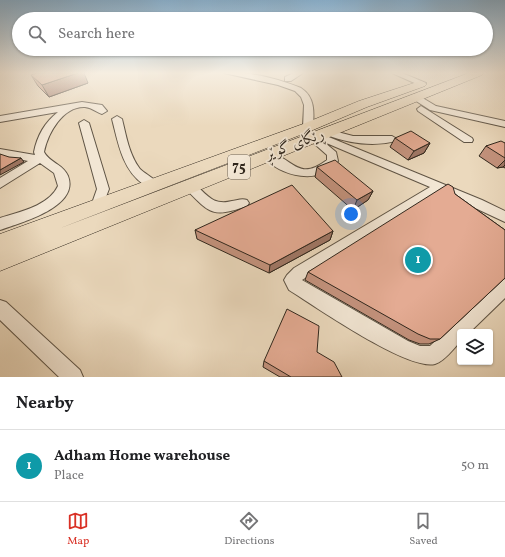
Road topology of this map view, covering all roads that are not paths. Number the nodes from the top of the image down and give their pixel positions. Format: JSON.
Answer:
{"nodes":[{"id":1,"x":301,"y":91,"type":"edge"},
{"id":2,"x":412,"y":91,"type":"edge"},
{"id":3,"x":421,"y":91,"type":"edge"},
{"id":4,"x":424,"y":91,"type":"edge"},
{"id":5,"x":415,"y":94,"type":"junction"},
{"id":6,"x":77,"y":106,"type":"junction"},
{"id":7,"x":102,"y":111,"type":"dead end"},
{"id":8,"x":0,"y":119,"type":"edge"},
{"id":9,"x":117,"y":119,"type":"dead end"},
{"id":10,"x":84,"y":122,"type":"dead end"},
{"id":11,"x":505,"y":124,"type":"edge"},
{"id":12,"x":317,"y":133,"type":"junction"},
{"id":13,"x":392,"y":139,"type":"dead end"},
{"id":14,"x":468,"y":140,"type":"dead end"},
{"id":15,"x":0,"y":152,"type":"edge"},
{"id":16,"x":269,"y":156,"type":"junction"},
{"id":17,"x":0,"y":184,"type":"edge"},
{"id":18,"x":153,"y":185,"type":"junction"},
{"id":19,"x":190,"y":186,"type":"junction"},
{"id":20,"x":447,"y":190,"type":"junction"},
{"id":21,"x":243,"y":203,"type":"dead end"},
{"id":22,"x":97,"y":206,"type":"junction"},
{"id":23,"x":476,"y":216,"type":"edge"},
{"id":24,"x":505,"y":217,"type":"edge"},
{"id":25,"x":0,"y":224,"type":"edge"},
{"id":26,"x":0,"y":243,"type":"edge"},
{"id":27,"x":0,"y":261,"type":"edge"},
{"id":28,"x":505,"y":287,"type":"edge"},
{"id":29,"x":0,"y":308,"type":"edge"},
{"id":30,"x":73,"y":377,"type":"edge"}],
"edges":[{"from":1,"to":12,"type":"street"},
{"from":2,"to":5,"type":"street"},
{"from":3,"to":5,"type":"highway","name":"ڕێگای گوێڕ","number":"75"},
{"from":4,"to":5,"type":"highway","name":"ڕێگای گوێڕ","number":"75"},
{"from":5,"to":11,"type":"street"},
{"from":5,"to":12,"type":"highway","name":"ڕێگای گوێڕ","number":"75"},
{"from":5,"to":12,"type":"highway","name":"ڕێگای گوێڕ","number":"75"},
{"from":5,"to":14,"type":"street"},
{"from":6,"to":7,"type":"street"},
{"from":6,"to":8,"type":"street"},
{"from":6,"to":25,"type":"street"},
{"from":9,"to":18,"type":"street"},
{"from":10,"to":22,"type":"street"},
{"from":12,"to":13,"type":"street"},
{"from":12,"to":16,"type":"highway","name":"ڕێگای گوێڕ","number":"75"},
{"from":12,"to":16,"type":"street"},
{"from":12,"to":18,"type":"highway","name":"ڕێگای گوێڕ","number":"75"},
{"from":12,"to":20,"type":"street"},
{"from":15,"to":17,"type":"street"},
{"from":16,"to":19,"type":"highway","name":"ڕێگای گوێڕ","number":"75"},
{"from":18,"to":22,"type":"highway","name":"ڕێگای گوێڕ","number":"75"},
{"from":19,"to":21,"type":"street"},
{"from":19,"to":27,"type":"highway","name":"ڕێگای گوێڕ","number":"75"},
{"from":20,"to":23,"type":"street"},
{"from":20,"to":24,"type":"street"},
{"from":20,"to":28,"type":"street"},
{"from":22,"to":26,"type":"highway","name":"ڕێگای گوێڕ","number":"75"},
{"from":29,"to":30,"type":"street"}]}
